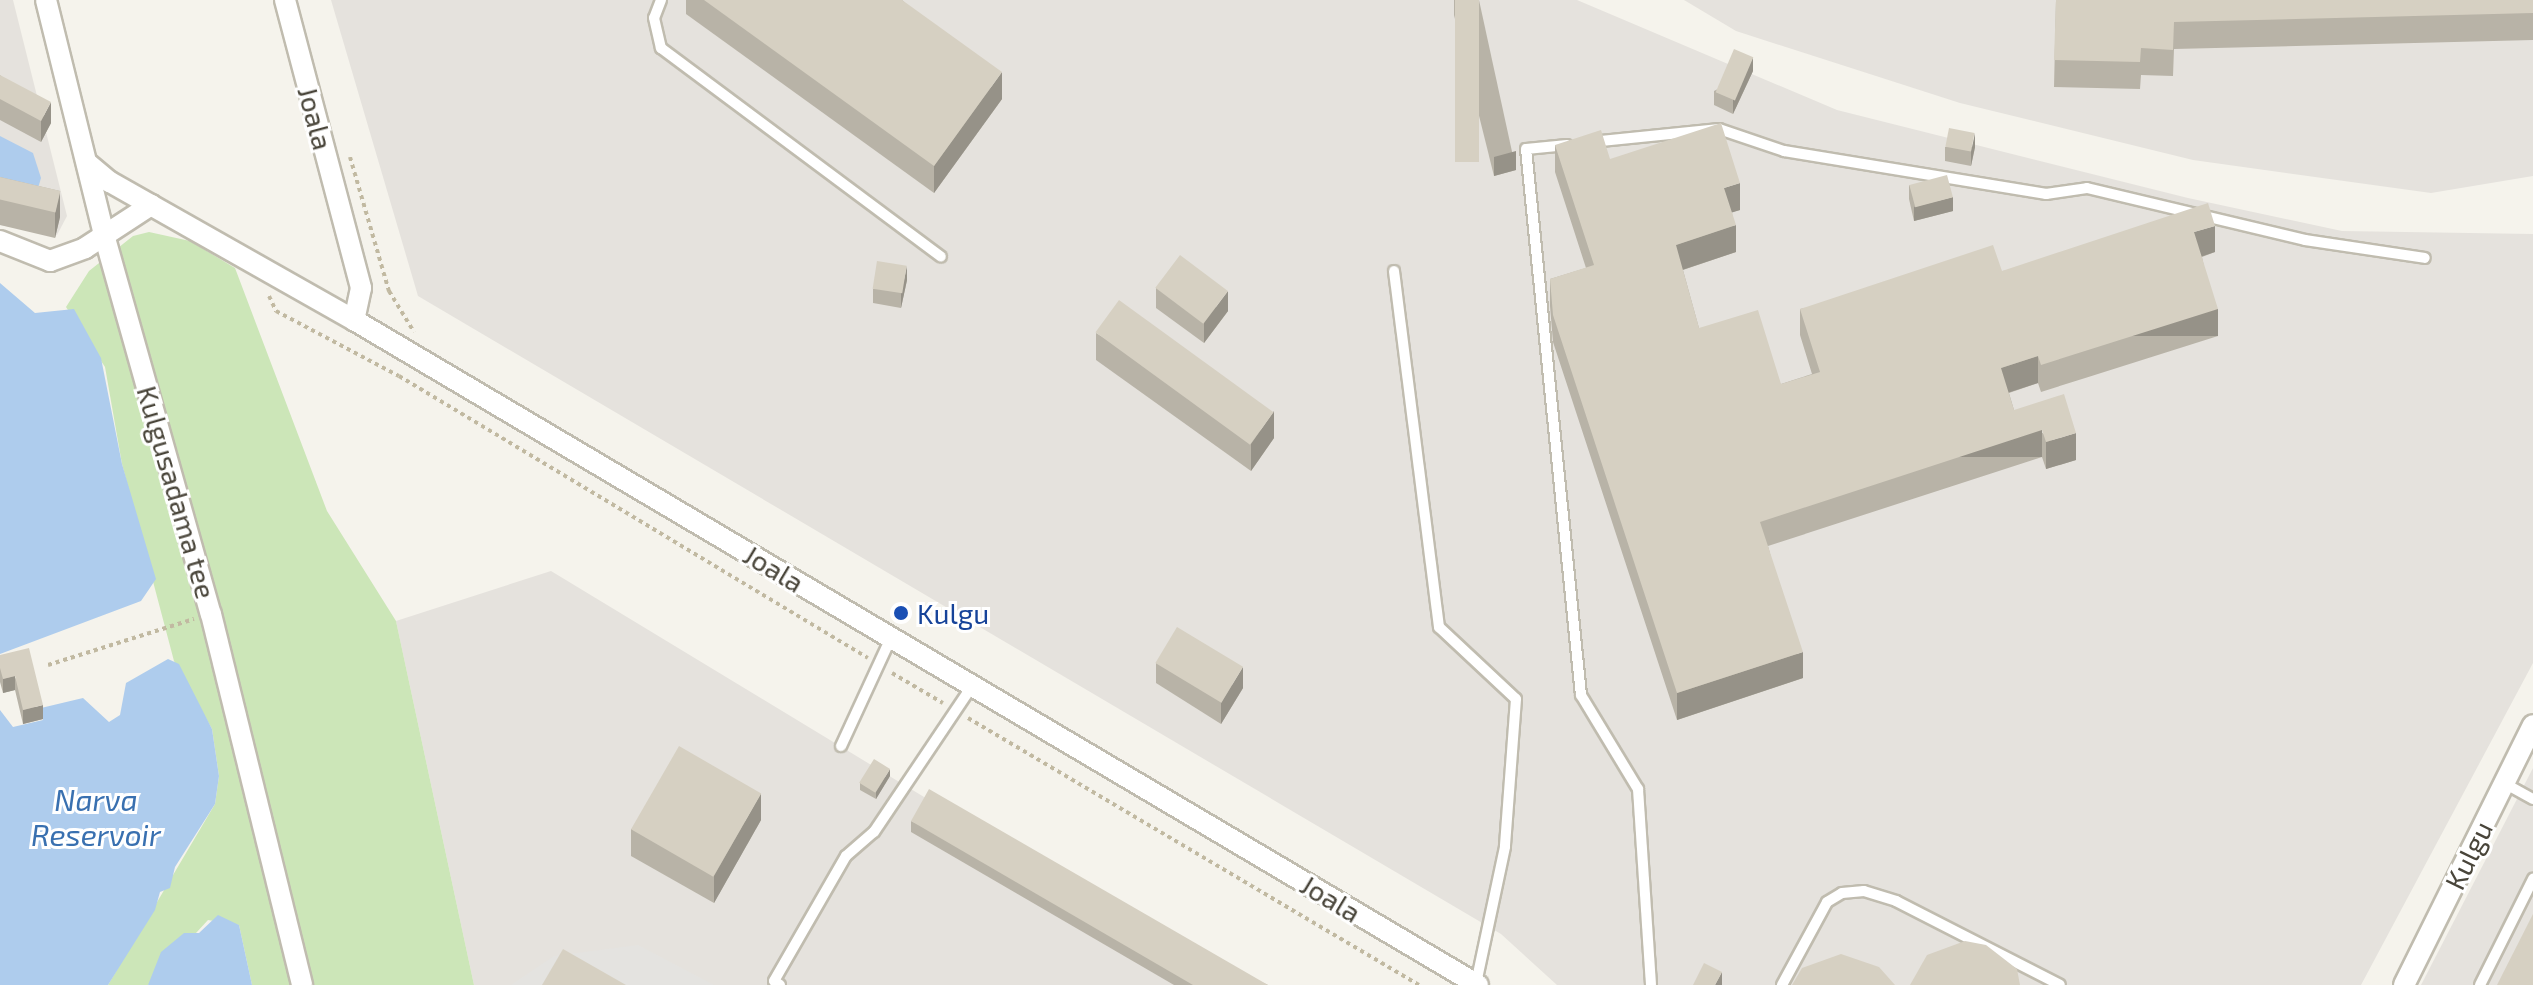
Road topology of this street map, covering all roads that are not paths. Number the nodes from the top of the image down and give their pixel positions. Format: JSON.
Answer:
{"nodes":[{"id":1,"x":46,"y":0,"type":"edge"},
{"id":2,"x":285,"y":0,"type":"edge"},
{"id":3,"x":661,"y":0,"type":"edge"},
{"id":4,"x":87,"y":163,"type":"junction"},
{"id":5,"x":151,"y":205,"type":"junction"},
{"id":6,"x":103,"y":231,"type":"junction"},
{"id":7,"x":0,"y":241,"type":"edge"},
{"id":8,"x":941,"y":257,"type":"dead end"},
{"id":9,"x":2425,"y":258,"type":"dead end"},
{"id":10,"x":1394,"y":271,"type":"dead end"},
{"id":11,"x":354,"y":320,"type":"junction"},
{"id":12,"x":891,"y":638,"type":"junction"},
{"id":13,"x":972,"y":686,"type":"junction"},
{"id":14,"x":2533,"y":725,"type":"edge"},
{"id":15,"x":841,"y":746,"type":"dead end"},
{"id":16,"x":2504,"y":783,"type":"junction"},
{"id":17,"x":2533,"y":799,"type":"edge"},
{"id":18,"x":2533,"y":879,"type":"edge"},
{"id":19,"x":775,"y":984,"type":"edge"},
{"id":20,"x":1477,"y":984,"type":"edge"},
{"id":21,"x":302,"y":985,"type":"edge"},
{"id":22,"x":1651,"y":985,"type":"edge"},
{"id":23,"x":1782,"y":985,"type":"edge"},
{"id":24,"x":2060,"y":985,"type":"edge"},
{"id":25,"x":2404,"y":985,"type":"edge"},
{"id":26,"x":2480,"y":985,"type":"edge"}],
"edges":[{"from":1,"to":4,"type":"street","name":"Kulgusadama tee"},
{"from":2,"to":11,"type":"street","name":"Joala"},
{"from":3,"to":8,"type":"lane"},
{"from":4,"to":5,"type":"street"},
{"from":4,"to":6,"type":"street","name":"Kulgusadama tee"},
{"from":5,"to":6,"type":"street"},
{"from":5,"to":11,"type":"street"},
{"from":6,"to":7,"type":"street"},
{"from":6,"to":21,"type":"street","name":"Kulgusadama tee"},
{"from":9,"to":22,"type":"lane"},
{"from":10,"to":20,"type":"lane"},
{"from":11,"to":12,"type":"street","name":"Joala"},
{"from":12,"to":13,"type":"street","name":"Joala"},
{"from":12,"to":15,"type":"lane"},
{"from":13,"to":19,"type":"lane"},
{"from":13,"to":20,"type":"street","name":"Joala"},
{"from":14,"to":16,"type":"street","name":"Kulgu"},
{"from":16,"to":17,"type":"lane"},
{"from":16,"to":25,"type":"street","name":"Kulgu"},
{"from":18,"to":26,"type":"lane"},
{"from":23,"to":24,"type":"lane"}]}
